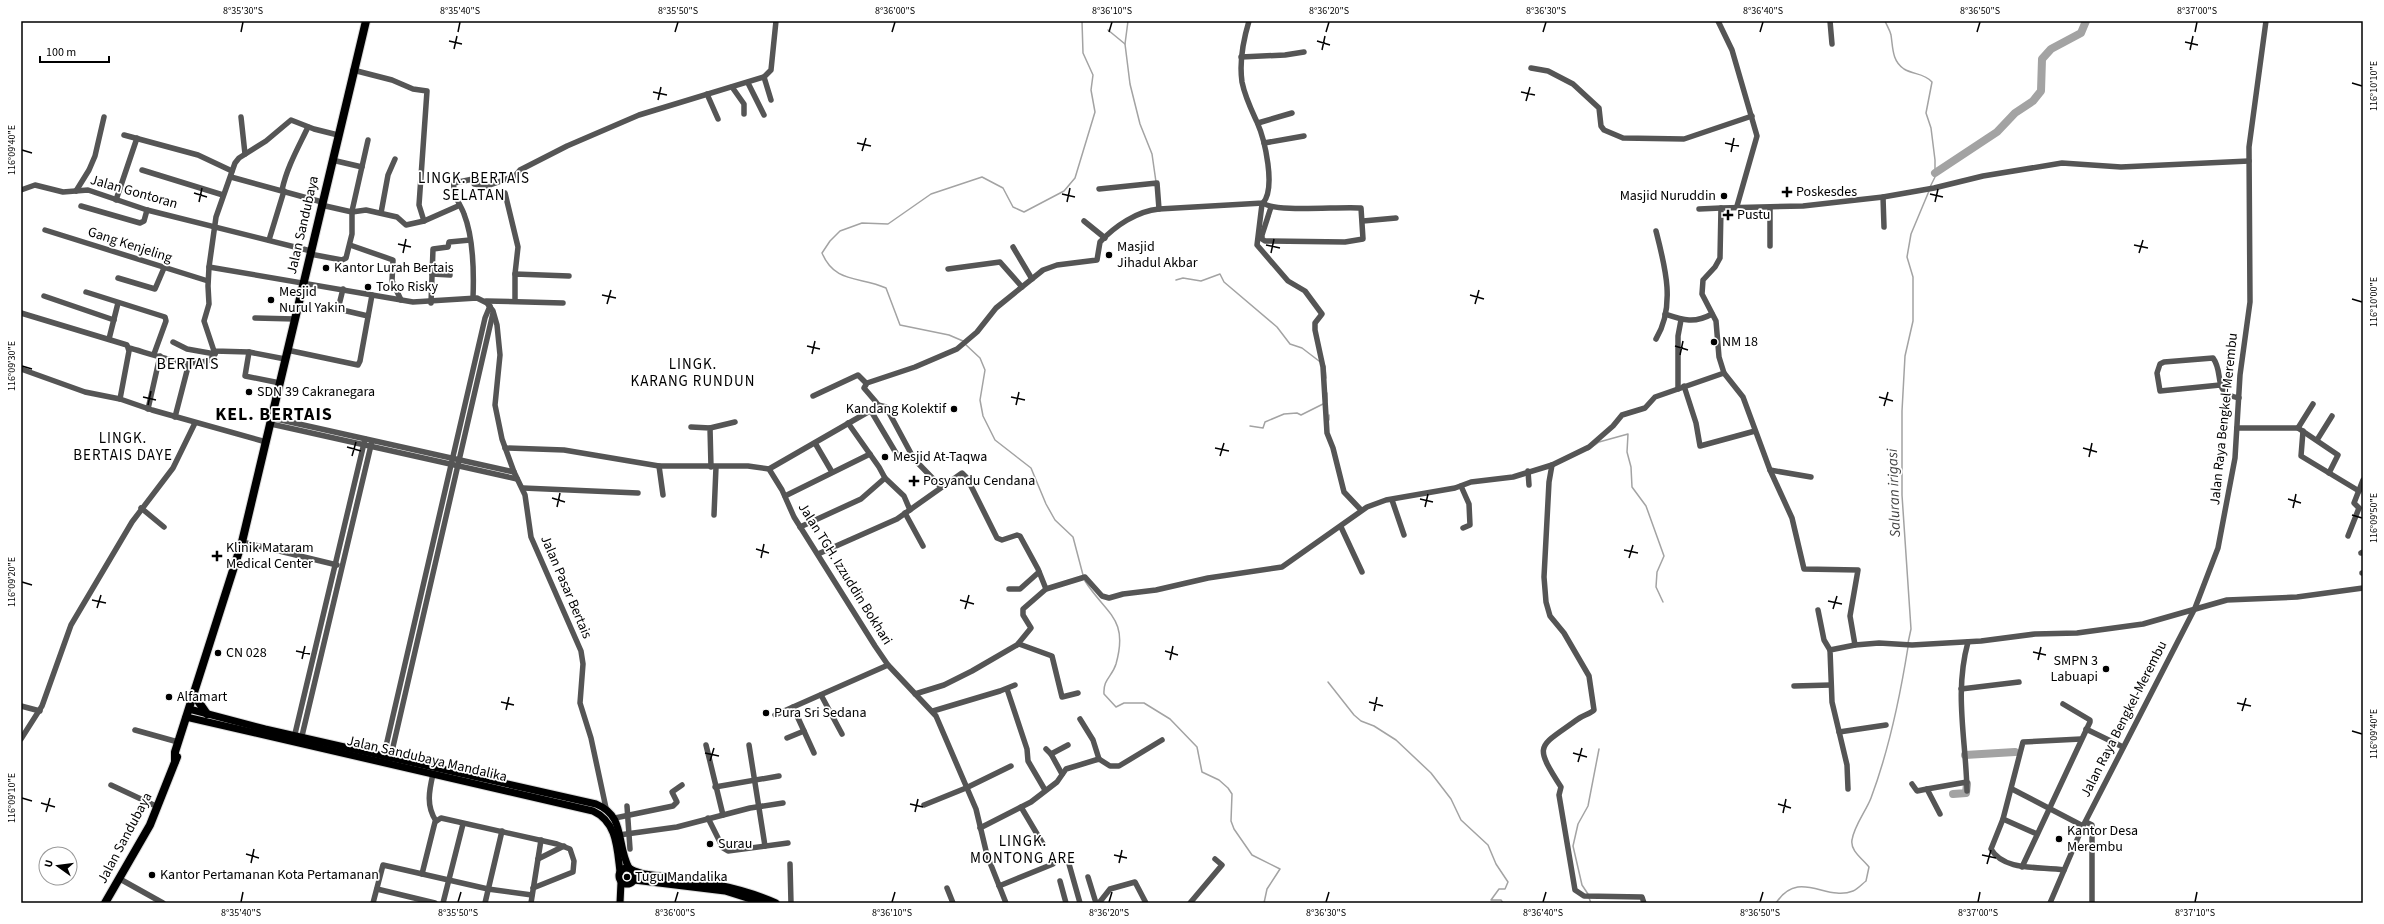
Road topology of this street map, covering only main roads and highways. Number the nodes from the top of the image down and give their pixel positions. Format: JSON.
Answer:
{"nodes":[{"id":1,"x":366,"y":21,"type":"edge"},
{"id":2,"x":212,"y":644,"type":"junction"},
{"id":3,"x":196,"y":698,"type":"junction"},
{"id":4,"x":190,"y":713,"type":"junction"},
{"id":5,"x":207,"y":714,"type":"junction"},
{"id":6,"x":297,"y":740,"type":"junction"},
{"id":7,"x":386,"y":760,"type":"junction"},
{"id":8,"x":175,"y":761,"type":"junction"},
{"id":9,"x":508,"y":788,"type":"junction"},
{"id":10,"x":567,"y":801,"type":"junction"},
{"id":11,"x":631,"y":869,"type":"junction"},
{"id":12,"x":620,"y":872,"type":"junction"},
{"id":13,"x":634,"y":880,"type":"junction"},
{"id":14,"x":622,"y":882,"type":"junction"},
{"id":15,"x":105,"y":903,"type":"edge"},
{"id":16,"x":620,"y":903,"type":"edge"},
{"id":17,"x":763,"y":903,"type":"edge"},
{"id":18,"x":776,"y":903,"type":"edge"}],
"edges":[{"from":1,"to":2,"type":"highway","name":"Jalan Sandubaya"},
{"from":2,"to":3,"type":"highway","name":"Jalan Sandubaya"},
{"from":2,"to":4,"type":"highway","name":"Jalan Sandubaya"},
{"from":3,"to":4,"type":"highway","name":"Jalan Sandubaya"},
{"from":3,"to":5,"type":"highway"},
{"from":4,"to":5,"type":"main road"},
{"from":4,"to":6,"type":"main road","name":"Jalan Sandubaya Mandalika"},
{"from":4,"to":8,"type":"highway","name":"Jalan Sandubaya"},
{"from":4,"to":8,"type":"highway","name":"Jalan Sandubaya"},
{"from":5,"to":6,"type":"main road"},
{"from":6,"to":7,"type":"main road","name":"Jalan Sandubaya Mandalika"},
{"from":7,"to":9,"type":"main road"},
{"from":7,"to":9,"type":"main road","name":"Jalan Sandubaya Mandalika"},
{"from":8,"to":15,"type":"highway","name":"Jalan Sandubaya"},
{"from":9,"to":10,"type":"main road","name":"Jalan Sandubaya Mandalika"},
{"from":10,"to":11,"type":"main road"},
{"from":10,"to":12,"type":"main road","name":"Jalan Sandubaya Mandalika"},
{"from":11,"to":12,"type":"main road"},
{"from":11,"to":13,"type":"main road"},
{"from":11,"to":18,"type":"main road"},
{"from":12,"to":14,"type":"main road","name":"Jalan Sandubaya Mandalika"},
{"from":13,"to":14,"type":"main road"},
{"from":13,"to":17,"type":"main road"},
{"from":14,"to":16,"type":"main road","name":"Jalan Sandubaya Mandalika"}]}
